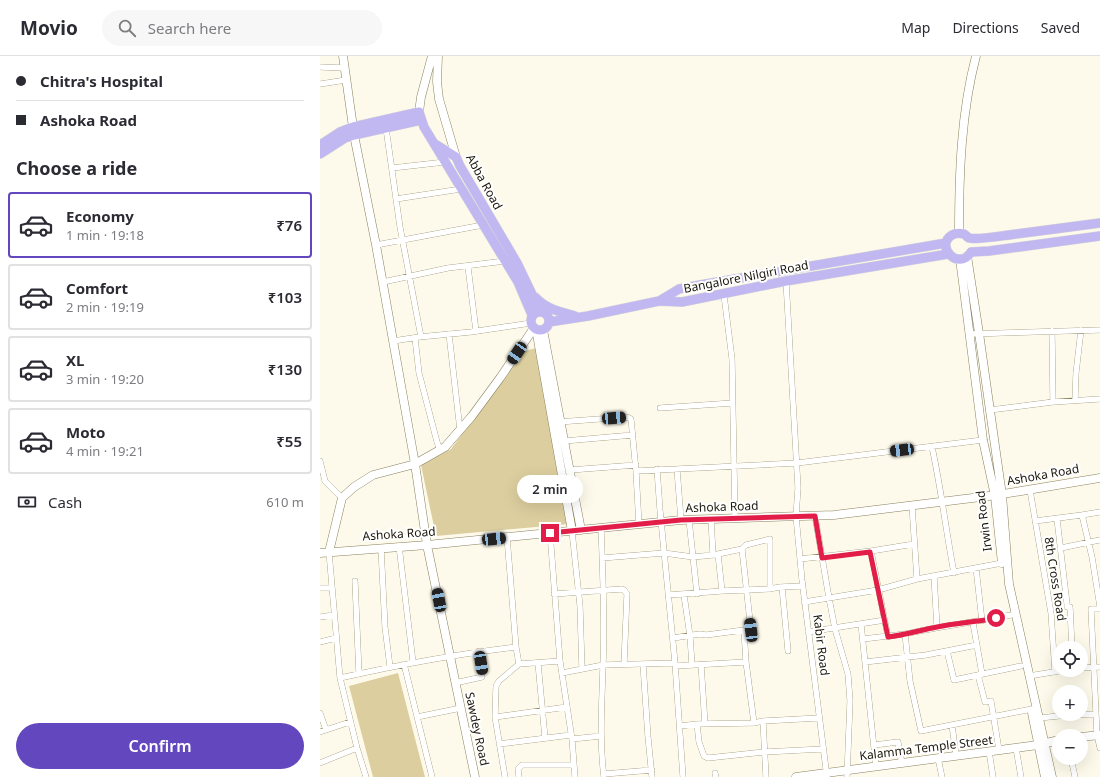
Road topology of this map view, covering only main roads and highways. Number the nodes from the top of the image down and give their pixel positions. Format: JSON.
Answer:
{"nodes":[{"id":1,"x":420,"y":116,"type":"junction"},
{"id":2,"x":353,"y":131,"type":"junction"},
{"id":3,"x":434,"y":144,"type":"junction"},
{"id":4,"x":320,"y":145,"type":"edge"},
{"id":5,"x":320,"y":154,"type":"edge"},
{"id":6,"x":1100,"y":223,"type":"edge"},
{"id":7,"x":1100,"y":236,"type":"edge"},
{"id":8,"x":946,"y":243,"type":"junction"},
{"id":9,"x":948,"y":254,"type":"junction"},
{"id":10,"x":529,"y":288,"type":"junction"},
{"id":11,"x":659,"y":301,"type":"junction"},
{"id":12,"x":580,"y":317,"type":"junction"},
{"id":13,"x":549,"y":322,"type":"junction"},
{"id":14,"x":536,"y":323,"type":"junction"}],
"edges":[{"from":1,"to":2,"type":"main road"},
{"from":1,"to":2,"type":"main road"},
{"from":1,"to":3,"type":"main road"},
{"from":2,"to":4,"type":"main road"},
{"from":2,"to":5,"type":"main road"},
{"from":3,"to":10,"type":"main road","name":"Abba Road"},
{"from":3,"to":14,"type":"main road"},
{"from":6,"to":8,"type":"main road"},
{"from":7,"to":9,"type":"main road"},
{"from":8,"to":9,"type":"main road"},
{"from":8,"to":11,"type":"main road"},
{"from":9,"to":11,"type":"main road","name":"Bangalore Nilgiri Road"},
{"from":10,"to":12,"type":"main road"},
{"from":10,"to":14,"type":"main road","name":"Abba Road"},
{"from":11,"to":12,"type":"main road","name":"Bangalore Nilgiri Road"},
{"from":12,"to":13,"type":"main road","name":"Bangalore Nilgiri Road"},
{"from":13,"to":14,"type":"main road"},
{"from":13,"to":14,"type":"main road"}]}
